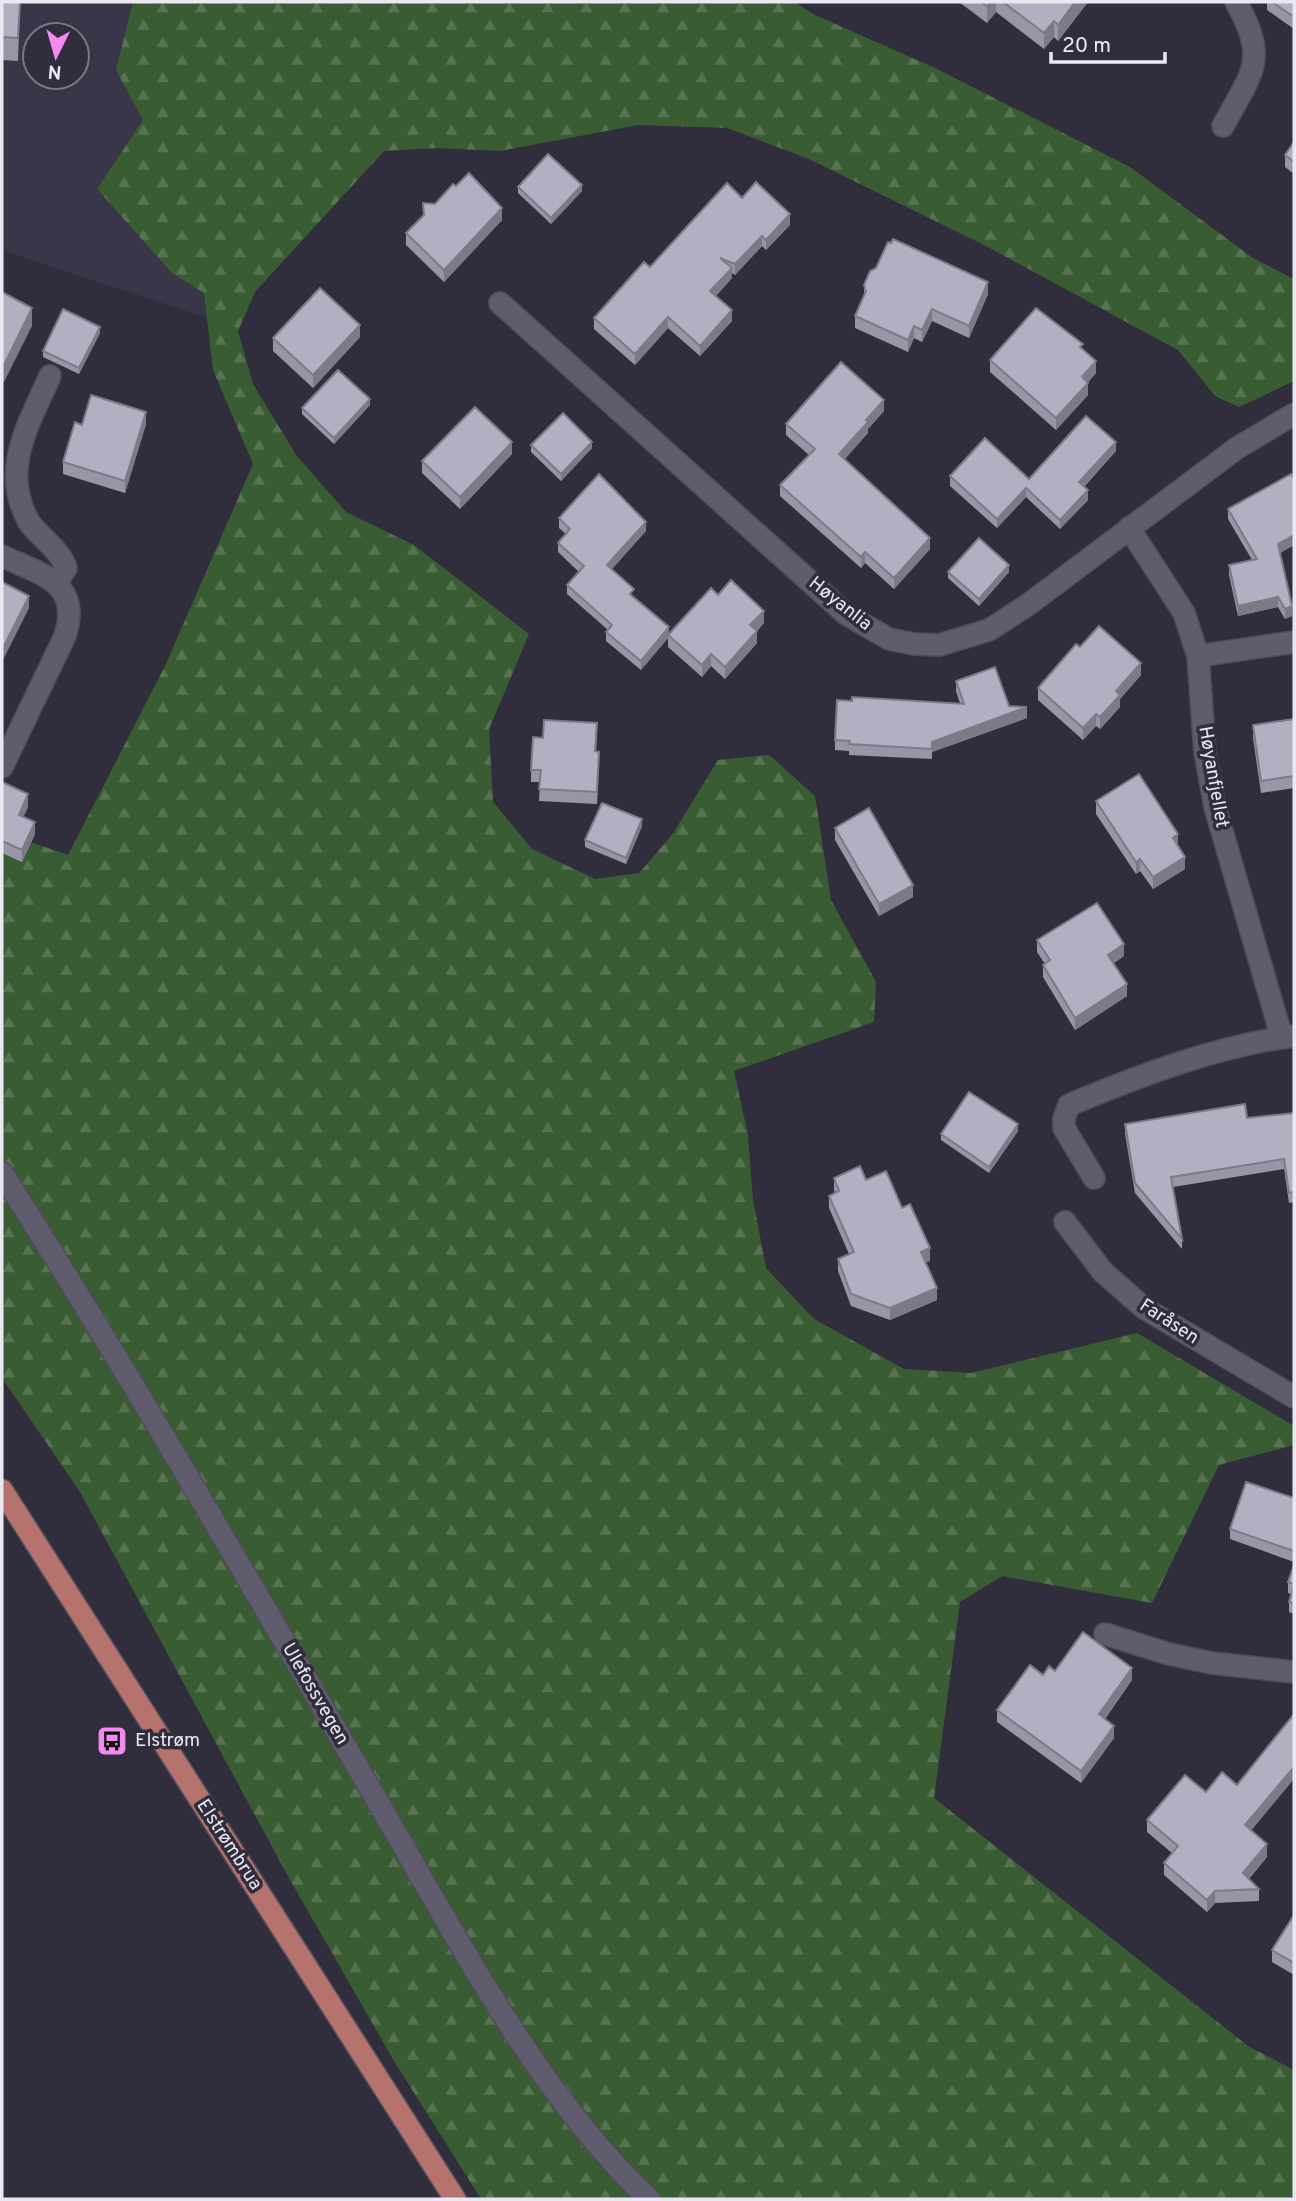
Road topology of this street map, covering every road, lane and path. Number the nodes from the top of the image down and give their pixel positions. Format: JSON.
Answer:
{"nodes":[{"id":1,"x":1237,"y":2,"type":"edge"},
{"id":2,"x":1223,"y":125,"type":"dead end"},
{"id":3,"x":500,"y":303,"type":"dead end"},
{"id":4,"x":50,"y":376,"type":"dead end"},
{"id":5,"x":1294,"y":414,"type":"edge"},
{"id":6,"x":1129,"y":528,"type":"junction"},
{"id":7,"x":2,"y":556,"type":"edge"},
{"id":8,"x":57,"y":582,"type":"junction"},
{"id":9,"x":1294,"y":642,"type":"edge"},
{"id":10,"x":1198,"y":656,"type":"junction"},
{"id":11,"x":2,"y":767,"type":"edge"},
{"id":12,"x":1288,"y":1037,"type":"edge"},
{"id":13,"x":2,"y":1173,"type":"edge"},
{"id":14,"x":1094,"y":1178,"type":"dead end"},
{"id":15,"x":1065,"y":1222,"type":"dead end"},
{"id":16,"x":1294,"y":1397,"type":"edge"},
{"id":17,"x":2,"y":1490,"type":"edge"},
{"id":18,"x":1105,"y":1634,"type":"dead end"},
{"id":19,"x":1294,"y":1672,"type":"edge"},
{"id":20,"x":455,"y":2199,"type":"edge"},
{"id":21,"x":649,"y":2199,"type":"edge"}],
"edges":[{"from":1,"to":2,"type":"street"},
{"from":3,"to":6,"type":"street","name":"Høyanlia"},
{"from":4,"to":8,"type":"street"},
{"from":5,"to":6,"type":"street","name":"Høyanlia"},
{"from":6,"to":10,"type":"street","name":"Høyanfjellet"},
{"from":7,"to":8,"type":"street"},
{"from":8,"to":11,"type":"street"},
{"from":9,"to":10,"type":"street"},
{"from":10,"to":12,"type":"street","name":"Høyanfjellet"},
{"from":12,"to":14,"type":"street","name":"Høyanfjellet"},
{"from":13,"to":21,"type":"street","name":"Ulefossvegen"},
{"from":15,"to":16,"type":"street","name":"Faråsen"},
{"from":17,"to":20,"type":"main road","name":"Elstrømbrua"},
{"from":18,"to":19,"type":"street"}]}
